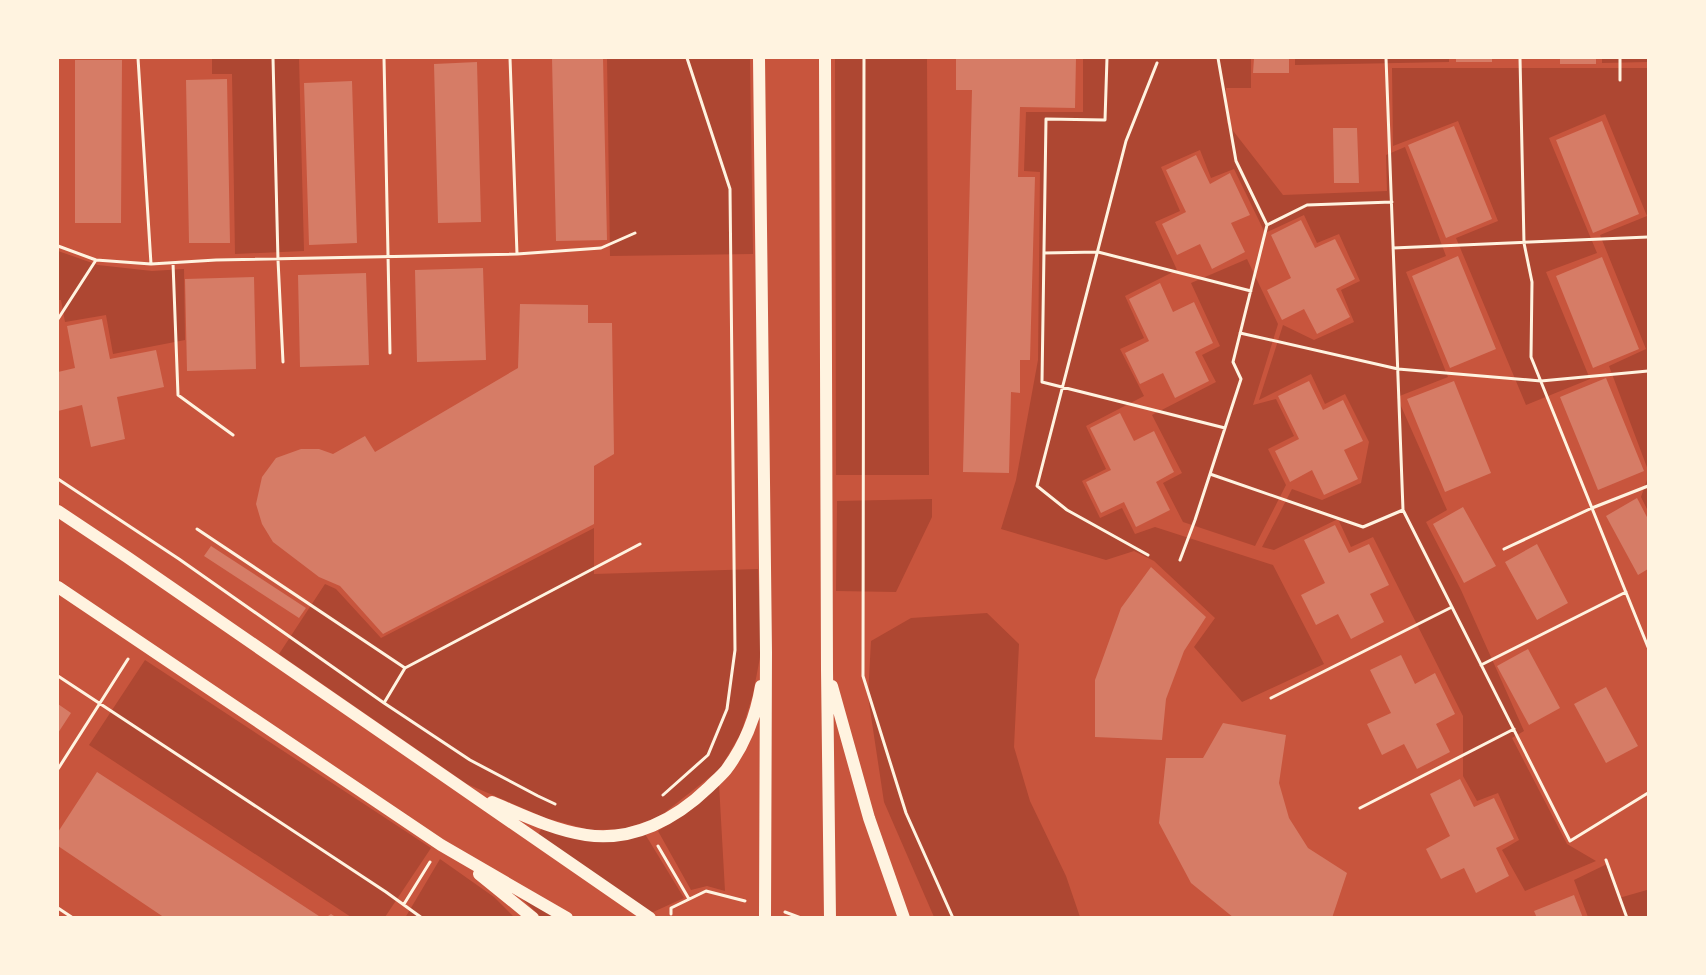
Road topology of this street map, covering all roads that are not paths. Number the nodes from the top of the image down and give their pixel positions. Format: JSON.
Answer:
{"nodes":[{"id":1,"x":759,"y":58,"type":"edge"},
{"id":2,"x":825,"y":58,"type":"edge"},
{"id":3,"x":58,"y":511,"type":"edge"},
{"id":4,"x":58,"y":587,"type":"edge"},
{"id":5,"x":766,"y":652,"type":"junction"},
{"id":6,"x":828,"y":670,"type":"junction"},
{"id":7,"x":465,"y":789,"type":"junction"},
{"id":8,"x":441,"y":844,"type":"junction"},
{"id":9,"x":765,"y":912,"type":"edge"},
{"id":10,"x":532,"y":918,"type":"edge"},
{"id":11,"x":567,"y":918,"type":"edge"},
{"id":12,"x":650,"y":918,"type":"edge"},
{"id":13,"x":830,"y":918,"type":"edge"},
{"id":14,"x":904,"y":918,"type":"edge"}],
"edges":[{"from":1,"to":5,"type":"main road"},
{"from":2,"to":6,"type":"main road"},
{"from":3,"to":7,"type":"main road"},
{"from":4,"to":8,"type":"main road"},
{"from":5,"to":7,"type":"main road"},
{"from":5,"to":9,"type":"main road"},
{"from":6,"to":13,"type":"main road"},
{"from":6,"to":14,"type":"main road"},
{"from":7,"to":12,"type":"main road"},
{"from":8,"to":10,"type":"main road"},
{"from":8,"to":11,"type":"main road"}]}
